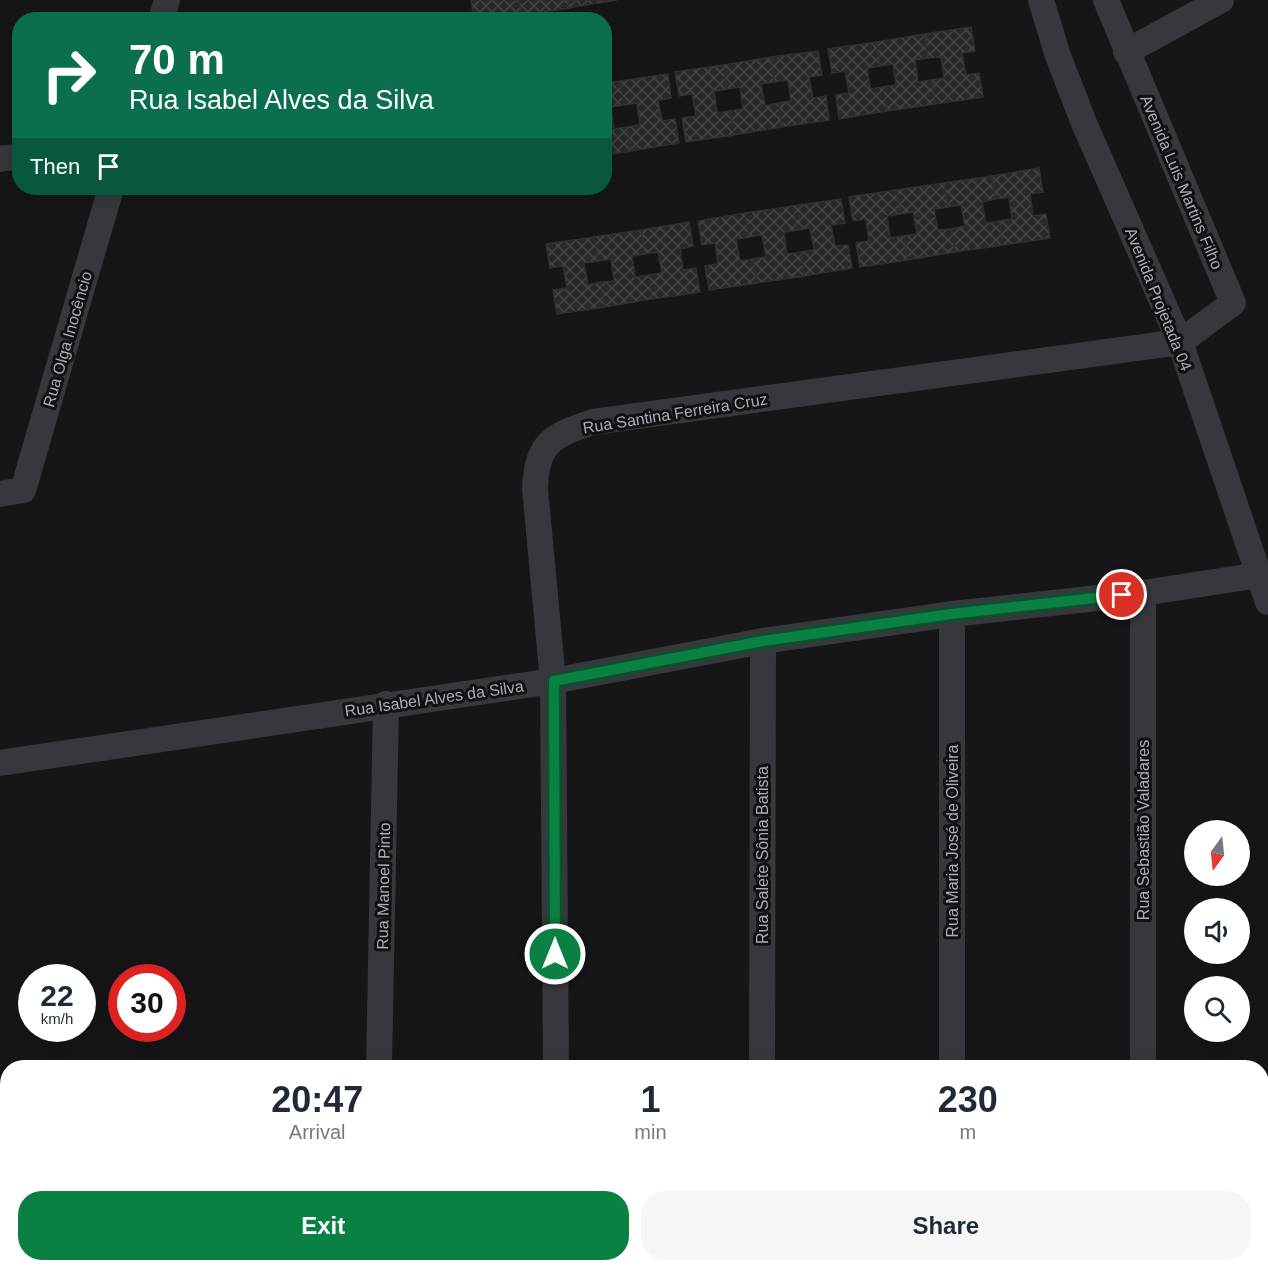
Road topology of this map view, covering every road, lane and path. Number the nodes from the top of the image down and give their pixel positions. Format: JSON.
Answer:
{"nodes":[{"id":1,"x":1041,"y":0,"type":"edge"},
{"id":2,"x":1106,"y":0,"type":"edge"},
{"id":3,"x":1221,"y":0,"type":"edge"},
{"id":4,"x":1126,"y":52,"type":"junction"},
{"id":5,"x":109,"y":195,"type":"edge"},
{"id":6,"x":1179,"y":342,"type":"junction"},
{"id":7,"x":11,"y":492,"type":"edge"},
{"id":8,"x":1265,"y":588,"type":"edge"},
{"id":9,"x":1143,"y":593,"type":"junction"},
{"id":10,"x":951,"y":614,"type":"junction"},
{"id":11,"x":763,"y":641,"type":"junction"},
{"id":12,"x":554,"y":681,"type":"junction"},
{"id":13,"x":386,"y":704,"type":"junction"},
{"id":14,"x":0,"y":763,"type":"edge"},
{"id":15,"x":379,"y":1060,"type":"edge"},
{"id":16,"x":556,"y":1060,"type":"edge"},
{"id":17,"x":762,"y":1060,"type":"edge"},
{"id":18,"x":952,"y":1060,"type":"edge"},
{"id":19,"x":1143,"y":1060,"type":"edge"}],
"edges":[{"from":1,"to":6,"type":"street","name":"Avenida Projetada 04"},
{"from":2,"to":4,"type":"street","name":"Avenida Luis Martins Filho"},
{"from":3,"to":4,"type":"street"},
{"from":4,"to":6,"type":"street","name":"Avenida Luis Martins Filho"},
{"from":5,"to":7,"type":"street","name":"Rua Olga Inocêncio"},
{"from":6,"to":8,"type":"street","name":"Avenida Projetada 04"},
{"from":6,"to":12,"type":"street","name":"Rua Santina Ferreira Cruz"},
{"from":8,"to":9,"type":"street","name":"Rua Isabel Alves da Silva"},
{"from":9,"to":10,"type":"street","name":"Rua Isabel Alves da Silva"},
{"from":9,"to":19,"type":"street","name":"Rua Sebastião Valadares"},
{"from":10,"to":11,"type":"street","name":"Rua Isabel Alves da Silva"},
{"from":10,"to":18,"type":"street","name":"Rua Maria José de Oliveira"},
{"from":11,"to":12,"type":"street","name":"Rua Isabel Alves da Silva"},
{"from":11,"to":17,"type":"street","name":"Rua Salete Sônia Batista"},
{"from":12,"to":13,"type":"street","name":"Rua Isabel Alves da Silva"},
{"from":12,"to":16,"type":"street","name":"Rua Santina Ferreira Cruz"},
{"from":13,"to":14,"type":"street","name":"Rua Isabel Alves da Silva"},
{"from":13,"to":15,"type":"street","name":"Rua Manoel Pinto"}]}
